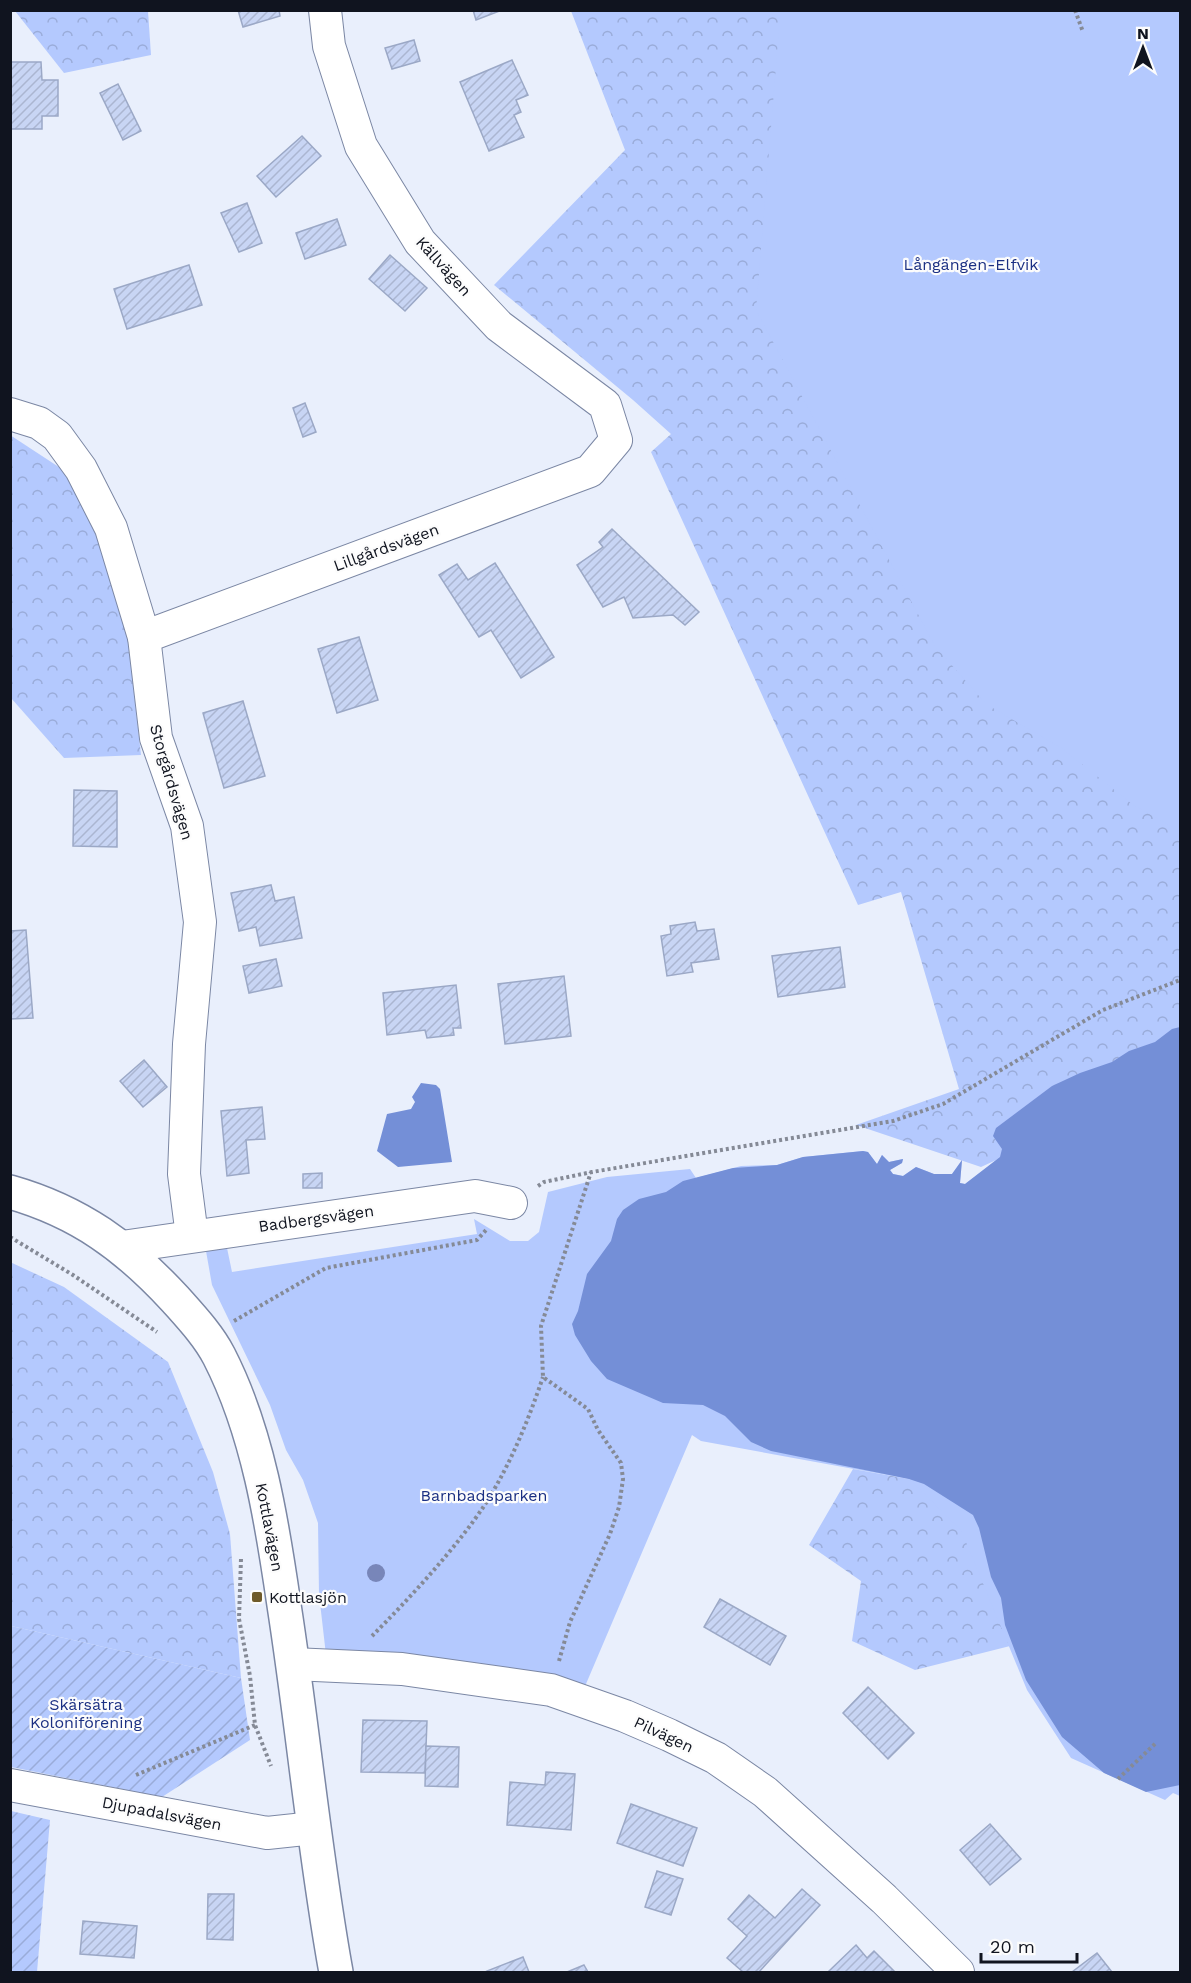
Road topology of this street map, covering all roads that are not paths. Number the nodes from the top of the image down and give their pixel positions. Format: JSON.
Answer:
{"nodes":[{"id":1,"x":325,"y":10,"type":"edge"},
{"id":2,"x":10,"y":414,"type":"edge"},
{"id":3,"x":616,"y":440,"type":"joint"},
{"id":4,"x":144,"y":637,"type":"junction"},
{"id":5,"x":10,"y":1192,"type":"edge"},
{"id":6,"x":511,"y":1203,"type":"road end"},
{"id":7,"x":192,"y":1236,"type":"junction"},
{"id":8,"x":122,"y":1247,"type":"junction"},
{"id":9,"x":293,"y":1664,"type":"junction"},
{"id":10,"x":10,"y":1785,"type":"edge"},
{"id":11,"x":314,"y":1827,"type":"junction"},
{"id":12,"x":336,"y":1972,"type":"edge"},
{"id":13,"x":958,"y":1972,"type":"edge"}],
"edges":[{"from":1,"to":3,"type":"street","name":"Källvägen"},
{"from":2,"to":4,"type":"street","name":"Storgårdsvägen"},
{"from":3,"to":4,"type":"street","name":"Lillgårdsvägen"},
{"from":4,"to":7,"type":"street","name":"Storgårdsvägen"},
{"from":5,"to":8,"type":"street","name":"Kottlavägen"},
{"from":6,"to":7,"type":"street","name":"Badbergsvägen"},
{"from":7,"to":8,"type":"street","name":"Badbergsvägen"},
{"from":8,"to":9,"type":"street","name":"Kottlavägen"},
{"from":9,"to":11,"type":"street","name":"Kottlavägen"},
{"from":9,"to":13,"type":"street","name":"Pilvägen"},
{"from":10,"to":11,"type":"street","name":"Djupadalsvägen"},
{"from":11,"to":12,"type":"street","name":"Kottlavägen"}]}
